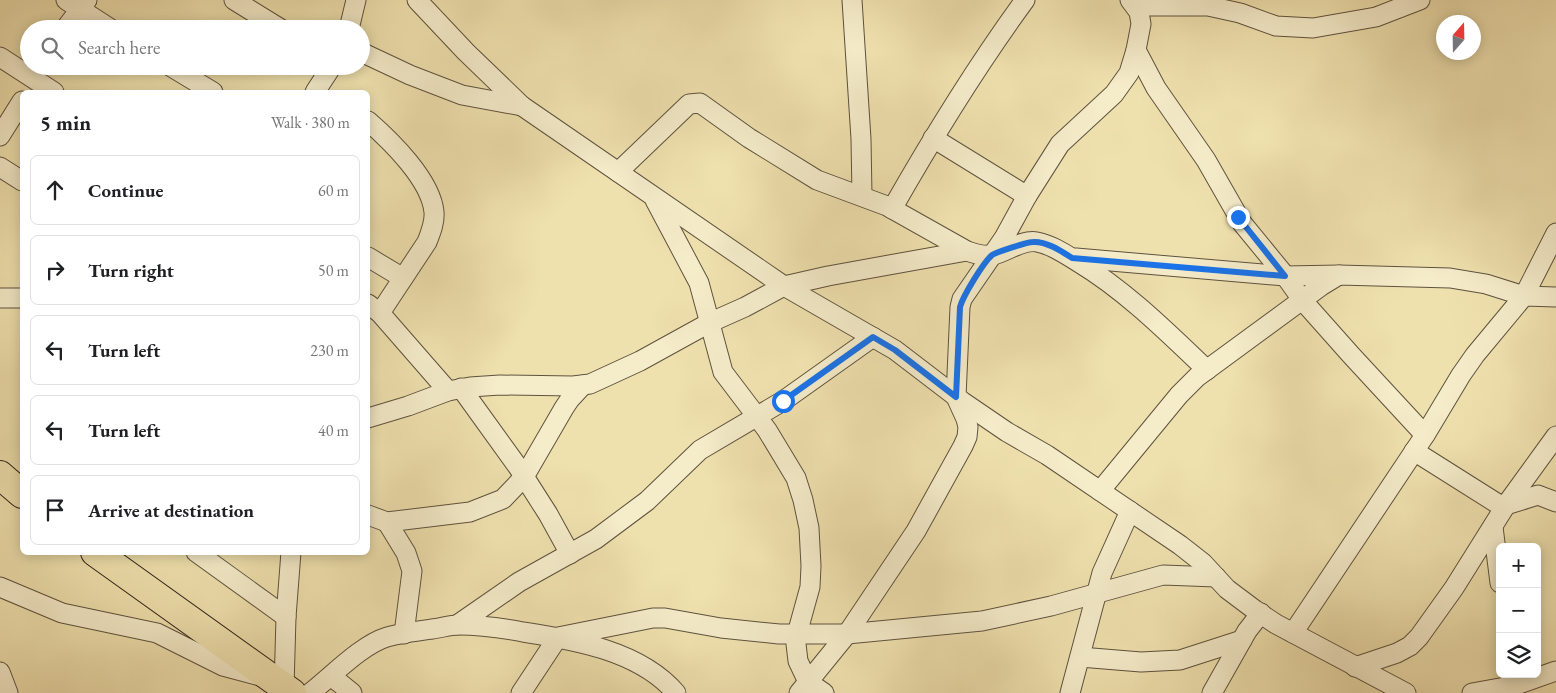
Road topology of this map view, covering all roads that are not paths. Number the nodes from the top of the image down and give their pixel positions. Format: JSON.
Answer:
{"nodes":[{"id":1,"x":234,"y":0,"type":"edge"},
{"id":2,"x":356,"y":0,"type":"edge"},
{"id":3,"x":417,"y":0,"type":"edge"},
{"id":4,"x":852,"y":0,"type":"edge"},
{"id":5,"x":1025,"y":0,"type":"edge"},
{"id":6,"x":1420,"y":0,"type":"edge"},
{"id":7,"x":78,"y":3,"type":"edge"},
{"id":8,"x":1133,"y":3,"type":"edge"},
{"id":9,"x":432,"y":7,"type":"edge"},
{"id":10,"x":69,"y":20,"type":"edge"},
{"id":11,"x":100,"y":20,"type":"edge"},
{"id":12,"x":266,"y":20,"type":"edge"},
{"id":13,"x":350,"y":20,"type":"edge"},
{"id":14,"x":1136,"y":50,"type":"junction"},
{"id":15,"x":370,"y":56,"type":"edge"},
{"id":16,"x":0,"y":57,"type":"edge"},
{"id":17,"x":20,"y":71,"type":"edge"},
{"id":18,"x":185,"y":75,"type":"edge"},
{"id":19,"x":329,"y":75,"type":"edge"},
{"id":20,"x":31,"y":78,"type":"edge"},
{"id":21,"x":324,"y":89,"type":"edge"},
{"id":22,"x":51,"y":90,"type":"edge"},
{"id":23,"x":210,"y":90,"type":"edge"},
{"id":24,"x":20,"y":104,"type":"edge"},
{"id":25,"x":522,"y":106,"type":"junction"},
{"id":26,"x":370,"y":123,"type":"edge"},
{"id":27,"x":0,"y":136,"type":"edge"},
{"id":28,"x":933,"y":138,"type":"junction"},
{"id":29,"x":0,"y":166,"type":"edge"},
{"id":30,"x":618,"y":172,"type":"junction"},
{"id":31,"x":20,"y":180,"type":"edge"},
{"id":32,"x":862,"y":196,"type":"junction"},
{"id":33,"x":1027,"y":196,"type":"junction"},
{"id":34,"x":653,"y":197,"type":"junction"},
{"id":35,"x":892,"y":209,"type":"junction"},
{"id":36,"x":1556,"y":233,"type":"edge"},
{"id":37,"x":967,"y":251,"type":"junction"},
{"id":38,"x":993,"y":255,"type":"junction"},
{"id":39,"x":370,"y":257,"type":"edge"},
{"id":40,"x":1072,"y":258,"type":"junction"},
{"id":41,"x":1340,"y":275,"type":"junction"},
{"id":42,"x":1285,"y":276,"type":"junction"},
{"id":43,"x":403,"y":278,"type":"junction"},
{"id":44,"x":784,"y":286,"type":"junction"},
{"id":45,"x":1524,"y":296,"type":"junction"},
{"id":46,"x":1556,"y":297,"type":"edge"},
{"id":47,"x":0,"y":298,"type":"edge"},
{"id":48,"x":20,"y":298,"type":"edge"},
{"id":49,"x":1303,"y":301,"type":"junction"},
{"id":50,"x":374,"y":308,"type":"edge"},
{"id":51,"x":709,"y":323,"type":"junction"},
{"id":52,"x":873,"y":337,"type":"junction"},
{"id":53,"x":1207,"y":370,"type":"junction"},
{"id":54,"x":583,"y":385,"type":"junction"},
{"id":55,"x":455,"y":390,"type":"junction"},
{"id":56,"x":956,"y":397,"type":"junction"},
{"id":57,"x":370,"y":417,"type":"edge"},
{"id":58,"x":757,"y":418,"type":"junction"},
{"id":59,"x":1425,"y":435,"type":"junction"},
{"id":60,"x":1556,"y":436,"type":"edge"},
{"id":61,"x":1414,"y":451,"type":"junction"},
{"id":62,"x":0,"y":475,"type":"edge"},
{"id":63,"x":524,"y":477,"type":"junction"},
{"id":64,"x":1100,"y":491,"type":"junction"},
{"id":65,"x":20,"y":492,"type":"edge"},
{"id":66,"x":1556,"y":502,"type":"edge"},
{"id":67,"x":1506,"y":504,"type":"junction"},
{"id":68,"x":1130,"y":511,"type":"junction"},
{"id":69,"x":370,"y":516,"type":"edge"},
{"id":70,"x":386,"y":522,"type":"junction"},
{"id":71,"x":1493,"y":527,"type":"junction"},
{"id":72,"x":1496,"y":551,"type":"edge"},
{"id":73,"x":570,"y":554,"type":"junction"},
{"id":74,"x":99,"y":555,"type":"edge"},
{"id":75,"x":200,"y":555,"type":"edge"},
{"id":76,"x":291,"y":555,"type":"edge"},
{"id":77,"x":1216,"y":577,"type":"junction"},
{"id":78,"x":0,"y":588,"type":"edge"},
{"id":79,"x":1097,"y":592,"type":"junction"},
{"id":80,"x":1261,"y":614,"type":"junction"},
{"id":81,"x":286,"y":617,"type":"junction"},
{"id":82,"x":457,"y":625,"type":"junction"},
{"id":83,"x":1293,"y":633,"type":"junction"},
{"id":84,"x":404,"y":634,"type":"junction"},
{"id":85,"x":797,"y":634,"type":"junction"},
{"id":86,"x":847,"y":634,"type":"junction"},
{"id":87,"x":558,"y":637,"type":"junction"},
{"id":88,"x":1242,"y":640,"type":"junction"},
{"id":89,"x":1080,"y":657,"type":"junction"},
{"id":90,"x":1355,"y":667,"type":"junction"},
{"id":91,"x":1556,"y":671,"type":"edge"},
{"id":92,"x":0,"y":672,"type":"edge"},
{"id":93,"x":331,"y":676,"type":"junction"},
{"id":94,"x":1515,"y":684,"type":"edge"},
{"id":95,"x":803,"y":688,"type":"edge"},
{"id":96,"x":290,"y":689,"type":"edge"},
{"id":97,"x":8,"y":693,"type":"edge"},
{"id":98,"x":352,"y":693,"type":"edge"},
{"id":99,"x":521,"y":693,"type":"edge"},
{"id":100,"x":676,"y":693,"type":"edge"},
{"id":101,"x":824,"y":693,"type":"edge"},
{"id":102,"x":1070,"y":693,"type":"edge"},
{"id":103,"x":1212,"y":693,"type":"edge"},
{"id":104,"x":1406,"y":693,"type":"edge"},
{"id":105,"x":1472,"y":693,"type":"edge"}],
"edges":[{"from":1,"to":12,"type":"street"},
{"from":2,"to":13,"type":"street"},
{"from":3,"to":9,"type":"street"},
{"from":4,"to":32,"type":"street"},
{"from":5,"to":28,"type":"street"},
{"from":6,"to":8,"type":"street"},
{"from":7,"to":10,"type":"street"},
{"from":7,"to":11,"type":"street"},
{"from":8,"to":14,"type":"street"},
{"from":9,"to":25,"type":"street"},
{"from":14,"to":33,"type":"street"},
{"from":14,"to":42,"type":"street"},
{"from":15,"to":25,"type":"street"},
{"from":16,"to":17,"type":"street"},
{"from":18,"to":23,"type":"street"},
{"from":19,"to":21,"type":"street"},
{"from":20,"to":22,"type":"street"},
{"from":24,"to":27,"type":"street"},
{"from":25,"to":30,"type":"street"},
{"from":26,"to":43,"type":"street"},
{"from":28,"to":33,"type":"street"},
{"from":28,"to":35,"type":"street"},
{"from":29,"to":31,"type":"street"},
{"from":30,"to":32,"type":"street"},
{"from":30,"to":34,"type":"street"},
{"from":32,"to":35,"type":"street"},
{"from":33,"to":38,"type":"street"},
{"from":34,"to":44,"type":"street"},
{"from":34,"to":51,"type":"street"},
{"from":35,"to":37,"type":"street"},
{"from":36,"to":45,"type":"street"},
{"from":37,"to":38,"type":"street"},
{"from":37,"to":44,"type":"street"},
{"from":38,"to":40,"type":"street"},
{"from":38,"to":56,"type":"street"},
{"from":39,"to":43,"type":"street"},
{"from":40,"to":42,"type":"street"},
{"from":40,"to":53,"type":"street"},
{"from":41,"to":42,"type":"street"},
{"from":41,"to":45,"type":"street"},
{"from":41,"to":49,"type":"street"},
{"from":42,"to":49,"type":"street"},
{"from":43,"to":50,"type":"street"},
{"from":44,"to":51,"type":"street"},
{"from":44,"to":52,"type":"street"},
{"from":45,"to":46,"type":"street"},
{"from":45,"to":59,"type":"street"},
{"from":47,"to":48,"type":"street"},
{"from":49,"to":53,"type":"street"},
{"from":49,"to":59,"type":"street"},
{"from":50,"to":55,"type":"street"},
{"from":51,"to":54,"type":"street"},
{"from":51,"to":58,"type":"street"},
{"from":52,"to":56,"type":"street"},
{"from":52,"to":58,"type":"street"},
{"from":53,"to":64,"type":"street"},
{"from":54,"to":55,"type":"street"},
{"from":54,"to":63,"type":"street"},
{"from":55,"to":57,"type":"street"},
{"from":55,"to":63,"type":"street"},
{"from":56,"to":64,"type":"street"},
{"from":56,"to":86,"type":"street"},
{"from":58,"to":73,"type":"street"},
{"from":58,"to":85,"type":"street"},
{"from":59,"to":61,"type":"street"},
{"from":60,"to":67,"type":"street"},
{"from":61,"to":67,"type":"street"},
{"from":61,"to":83,"type":"street"},
{"from":62,"to":65,"type":"highway"},
{"from":63,"to":70,"type":"street"},
{"from":63,"to":73,"type":"street"},
{"from":64,"to":68,"type":"street"},
{"from":66,"to":67,"type":"street"},
{"from":67,"to":71,"type":"street"},
{"from":68,"to":77,"type":"street"},
{"from":68,"to":79,"type":"street"},
{"from":69,"to":70,"type":"street"},
{"from":70,"to":84,"type":"street"},
{"from":71,"to":72,"type":"street"},
{"from":71,"to":90,"type":"street"},
{"from":73,"to":82,"type":"street"},
{"from":74,"to":96,"type":"highway"},
{"from":75,"to":81,"type":"street"},
{"from":76,"to":81,"type":"street"},
{"from":77,"to":79,"type":"street"},
{"from":77,"to":80,"type":"street"},
{"from":78,"to":96,"type":"street"},
{"from":79,"to":86,"type":"street"},
{"from":79,"to":89,"type":"street"},
{"from":80,"to":83,"type":"street"},
{"from":80,"to":88,"type":"street"},
{"from":81,"to":96,"type":"street"},
{"from":82,"to":84,"type":"street"},
{"from":82,"to":87,"type":"street"},
{"from":83,"to":90,"type":"street"},
{"from":84,"to":93,"type":"street"},
{"from":85,"to":86,"type":"street"},
{"from":85,"to":87,"type":"street"},
{"from":85,"to":95,"type":"street"},
{"from":86,"to":95,"type":"street"},
{"from":87,"to":99,"type":"street"},
{"from":87,"to":100,"type":"street"},
{"from":88,"to":89,"type":"street"},
{"from":88,"to":103,"type":"street"},
{"from":89,"to":102,"type":"street"},
{"from":90,"to":104,"type":"street"},
{"from":91,"to":94,"type":"street"},
{"from":92,"to":97,"type":"street"},
{"from":93,"to":96,"type":"street"},
{"from":93,"to":98,"type":"street"},
{"from":94,"to":105,"type":"street"},
{"from":95,"to":101,"type":"street"}]}
